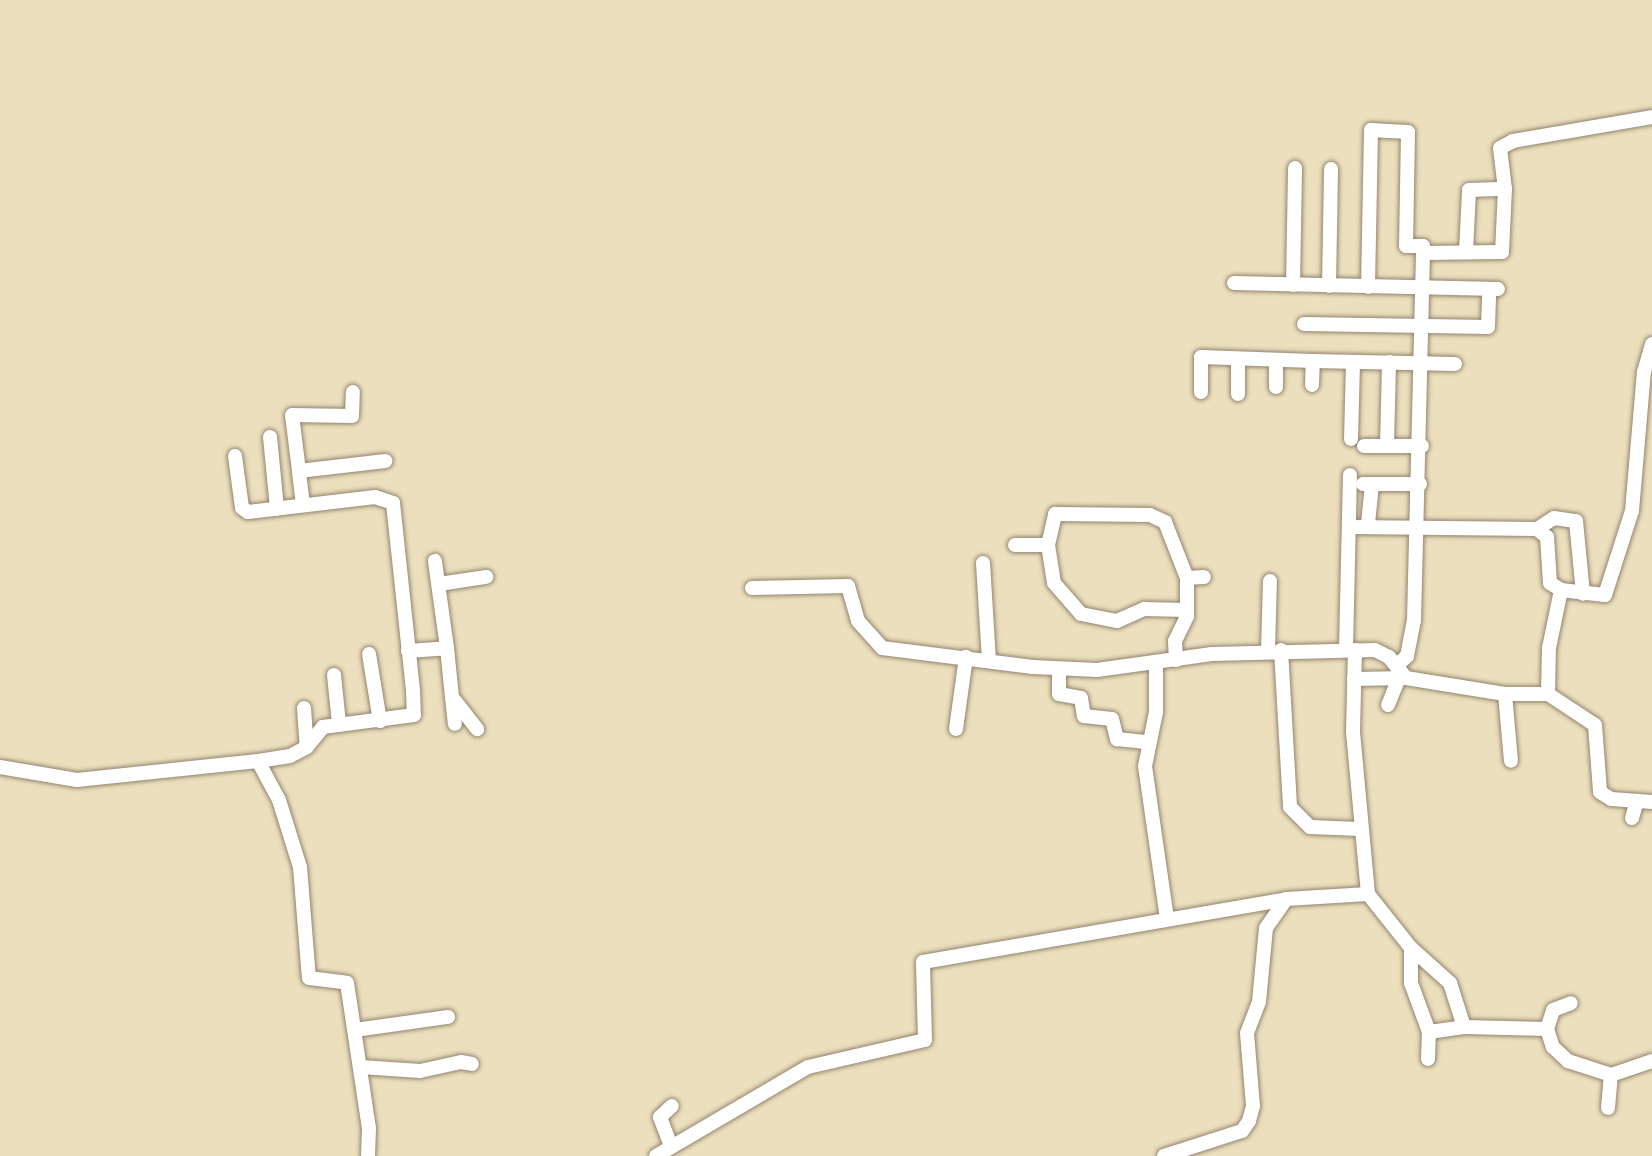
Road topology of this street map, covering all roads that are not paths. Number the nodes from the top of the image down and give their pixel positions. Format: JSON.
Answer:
{"nodes":[{"id":1,"x":1652,"y":117,"type":"edge"},
{"id":2,"x":1295,"y":168,"type":"dead end"},
{"id":3,"x":1331,"y":169,"type":"dead end"},
{"id":4,"x":1505,"y":189,"type":"junction"},
{"id":5,"x":1466,"y":252,"type":"junction"},
{"id":6,"x":1423,"y":253,"type":"junction"},
{"id":7,"x":1234,"y":283,"type":"dead end"},
{"id":8,"x":1293,"y":285,"type":"junction"},
{"id":9,"x":1329,"y":286,"type":"junction"},
{"id":10,"x":1368,"y":287,"type":"junction"},
{"id":11,"x":1422,"y":288,"type":"junction"},
{"id":12,"x":1304,"y":324,"type":"dead end"},
{"id":13,"x":1422,"y":327,"type":"junction"},
{"id":14,"x":1652,"y":344,"type":"edge"},
{"id":15,"x":1238,"y":359,"type":"junction"},
{"id":16,"x":1276,"y":360,"type":"junction"},
{"id":17,"x":1313,"y":361,"type":"junction"},
{"id":18,"x":1353,"y":362,"type":"junction"},
{"id":19,"x":1389,"y":362,"type":"junction"},
{"id":20,"x":1422,"y":363,"type":"junction"},
{"id":21,"x":1455,"y":364,"type":"dead end"},
{"id":22,"x":1312,"y":385,"type":"dead end"},
{"id":23,"x":1276,"y":387,"type":"dead end"},
{"id":24,"x":353,"y":392,"type":"dead end"},
{"id":25,"x":1201,"y":392,"type":"dead end"},
{"id":26,"x":1238,"y":394,"type":"dead end"},
{"id":27,"x":270,"y":437,"type":"dead end"},
{"id":28,"x":1387,"y":446,"type":"junction"},
{"id":29,"x":1422,"y":446,"type":"junction"},
{"id":30,"x":235,"y":456,"type":"dead end"},
{"id":31,"x":385,"y":461,"type":"dead end"},
{"id":32,"x":299,"y":471,"type":"junction"},
{"id":33,"x":1350,"y":475,"type":"dead end"},
{"id":34,"x":1420,"y":484,"type":"junction"},
{"id":35,"x":303,"y":505,"type":"junction"},
{"id":36,"x":277,"y":509,"type":"junction"},
{"id":37,"x":1368,"y":524,"type":"dead end"},
{"id":38,"x":1418,"y":526,"type":"junction"},
{"id":39,"x":1350,"y":527,"type":"junction"},
{"id":40,"x":1537,"y":529,"type":"junction"},
{"id":41,"x":1015,"y":545,"type":"dead end"},
{"id":42,"x":1048,"y":545,"type":"junction"},
{"id":43,"x":435,"y":561,"type":"dead end"},
{"id":44,"x":983,"y":563,"type":"dead end"},
{"id":45,"x":486,"y":577,"type":"dead end"},
{"id":46,"x":1204,"y":577,"type":"dead end"},
{"id":47,"x":1187,"y":578,"type":"junction"},
{"id":48,"x":1270,"y":581,"type":"dead end"},
{"id":49,"x":439,"y":584,"type":"junction"},
{"id":50,"x":752,"y":588,"type":"dead end"},
{"id":51,"x":1561,"y":590,"type":"junction"},
{"id":52,"x":1583,"y":594,"type":"junction"},
{"id":53,"x":1187,"y":610,"type":"junction"},
{"id":54,"x":447,"y":648,"type":"junction"},
{"id":55,"x":1350,"y":650,"type":"junction"},
{"id":56,"x":408,"y":651,"type":"junction"},
{"id":57,"x":1274,"y":651,"type":"junction"},
{"id":58,"x":369,"y":654,"type":"dead end"},
{"id":59,"x":966,"y":657,"type":"junction"},
{"id":60,"x":989,"y":660,"type":"junction"},
{"id":61,"x":1176,"y":660,"type":"junction"},
{"id":62,"x":1156,"y":663,"type":"junction"},
{"id":63,"x":1059,"y":669,"type":"junction"},
{"id":64,"x":1400,"y":674,"type":"junction"},
{"id":65,"x":334,"y":675,"type":"dead end"},
{"id":66,"x":1354,"y":679,"type":"junction"},
{"id":67,"x":1505,"y":694,"type":"junction"},
{"id":68,"x":1548,"y":694,"type":"junction"},
{"id":69,"x":452,"y":697,"type":"junction"},
{"id":70,"x":1388,"y":705,"type":"dead end"},
{"id":71,"x":304,"y":708,"type":"dead end"},
{"id":72,"x":380,"y":721,"type":"junction"},
{"id":73,"x":339,"y":723,"type":"junction"},
{"id":74,"x":455,"y":724,"type":"dead end"},
{"id":75,"x":477,"y":729,"type":"dead end"},
{"id":76,"x":956,"y":729,"type":"dead end"},
{"id":77,"x":1148,"y":742,"type":"junction"},
{"id":78,"x":307,"y":747,"type":"junction"},
{"id":79,"x":258,"y":761,"type":"junction"},
{"id":80,"x":1511,"y":761,"type":"dead end"},
{"id":81,"x":0,"y":767,"type":"edge"},
{"id":82,"x":1644,"y":801,"type":"edge"},
{"id":83,"x":1632,"y":818,"type":"dead end"},
{"id":84,"x":1359,"y":829,"type":"junction"},
{"id":85,"x":1368,"y":894,"type":"junction"},
{"id":86,"x":1286,"y":899,"type":"junction"},
{"id":87,"x":1167,"y":919,"type":"junction"},
{"id":88,"x":1411,"y":948,"type":"junction"},
{"id":89,"x":1571,"y":1003,"type":"dead end"},
{"id":90,"x":448,"y":1017,"type":"dead end"},
{"id":91,"x":1464,"y":1027,"type":"junction"},
{"id":92,"x":1547,"y":1029,"type":"junction"},
{"id":93,"x":355,"y":1030,"type":"junction"},
{"id":94,"x":1429,"y":1032,"type":"junction"},
{"id":95,"x":1428,"y":1059,"type":"dead end"},
{"id":96,"x":1652,"y":1061,"type":"edge"},
{"id":97,"x":472,"y":1064,"type":"dead end"},
{"id":98,"x":361,"y":1067,"type":"junction"},
{"id":99,"x":1611,"y":1075,"type":"junction"},
{"id":100,"x":672,"y":1106,"type":"dead end"},
{"id":101,"x":1608,"y":1108,"type":"dead end"},
{"id":102,"x":671,"y":1146,"type":"junction"},
{"id":103,"x":368,"y":1156,"type":"edge"},
{"id":104,"x":656,"y":1156,"type":"edge"},
{"id":105,"x":1164,"y":1156,"type":"edge"}],
"edges":[{"from":1,"to":4,"type":"street"},
{"from":2,"to":8,"type":"street"},
{"from":3,"to":9,"type":"street"},
{"from":4,"to":5,"type":"street"},
{"from":4,"to":5,"type":"street"},
{"from":5,"to":6,"type":"street"},
{"from":6,"to":10,"type":"street"},
{"from":6,"to":11,"type":"street"},
{"from":7,"to":8,"type":"street"},
{"from":8,"to":9,"type":"street"},
{"from":9,"to":10,"type":"street"},
{"from":10,"to":11,"type":"street"},
{"from":11,"to":13,"type":"street"},
{"from":11,"to":13,"type":"street"},
{"from":12,"to":13,"type":"street"},
{"from":13,"to":20,"type":"street"},
{"from":14,"to":52,"type":"street"},
{"from":15,"to":16,"type":"street"},
{"from":15,"to":25,"type":"street"},
{"from":15,"to":26,"type":"street"},
{"from":16,"to":17,"type":"street"},
{"from":16,"to":23,"type":"street"},
{"from":17,"to":18,"type":"street"},
{"from":17,"to":22,"type":"street"},
{"from":18,"to":19,"type":"street"},
{"from":18,"to":28,"type":"street"},
{"from":19,"to":20,"type":"street"},
{"from":19,"to":28,"type":"street"},
{"from":20,"to":21,"type":"street"},
{"from":20,"to":29,"type":"street"},
{"from":24,"to":32,"type":"street"},
{"from":27,"to":36,"type":"street"},
{"from":28,"to":29,"type":"street"},
{"from":29,"to":34,"type":"street"},
{"from":30,"to":36,"type":"street"},
{"from":31,"to":32,"type":"street"},
{"from":32,"to":35,"type":"street"},
{"from":33,"to":39,"type":"street"},
{"from":34,"to":37,"type":"street"},
{"from":34,"to":38,"type":"street"},
{"from":35,"to":36,"type":"street"},
{"from":35,"to":56,"type":"street"},
{"from":38,"to":39,"type":"street"},
{"from":38,"to":40,"type":"street"},
{"from":38,"to":64,"type":"street"},
{"from":39,"to":55,"type":"street"},
{"from":40,"to":51,"type":"street"},
{"from":40,"to":52,"type":"street"},
{"from":41,"to":42,"type":"street"},
{"from":42,"to":47,"type":"street"},
{"from":42,"to":53,"type":"street"},
{"from":43,"to":49,"type":"street"},
{"from":44,"to":60,"type":"street"},
{"from":45,"to":49,"type":"street"},
{"from":46,"to":47,"type":"street"},
{"from":47,"to":53,"type":"street"},
{"from":48,"to":57,"type":"street"},
{"from":49,"to":54,"type":"street"},
{"from":50,"to":59,"type":"street"},
{"from":51,"to":52,"type":"street"},
{"from":51,"to":68,"type":"street"},
{"from":53,"to":61,"type":"street"},
{"from":54,"to":56,"type":"street"},
{"from":54,"to":69,"type":"street"},
{"from":55,"to":57,"type":"street"},
{"from":55,"to":64,"type":"street"},
{"from":55,"to":66,"type":"street"},
{"from":56,"to":72,"type":"street"},
{"from":57,"to":61,"type":"street"},
{"from":57,"to":84,"type":"street"},
{"from":58,"to":72,"type":"street"},
{"from":59,"to":60,"type":"street"},
{"from":59,"to":76,"type":"street"},
{"from":60,"to":63,"type":"street"},
{"from":61,"to":62,"type":"street"},
{"from":62,"to":63,"type":"street"},
{"from":62,"to":77,"type":"street"},
{"from":63,"to":77,"type":"street"},
{"from":64,"to":66,"type":"street"},
{"from":64,"to":67,"type":"street"},
{"from":64,"to":70,"type":"street"},
{"from":65,"to":73,"type":"street"},
{"from":66,"to":84,"type":"street"},
{"from":67,"to":68,"type":"street"},
{"from":67,"to":80,"type":"street"},
{"from":68,"to":82,"type":"street"},
{"from":69,"to":74,"type":"street"},
{"from":69,"to":75,"type":"street"},
{"from":71,"to":78,"type":"street"},
{"from":72,"to":73,"type":"street"},
{"from":73,"to":78,"type":"street"},
{"from":77,"to":87,"type":"street"},
{"from":78,"to":79,"type":"street"},
{"from":79,"to":81,"type":"street"},
{"from":79,"to":93,"type":"street"},
{"from":82,"to":83,"type":"street"},
{"from":84,"to":85,"type":"street"},
{"from":85,"to":86,"type":"street"},
{"from":85,"to":88,"type":"street"},
{"from":86,"to":87,"type":"street"},
{"from":86,"to":105,"type":"street"},
{"from":87,"to":102,"type":"street"},
{"from":88,"to":91,"type":"street"},
{"from":88,"to":94,"type":"street"},
{"from":89,"to":92,"type":"street"},
{"from":90,"to":93,"type":"street"},
{"from":91,"to":92,"type":"street"},
{"from":91,"to":94,"type":"street"},
{"from":92,"to":99,"type":"street"},
{"from":93,"to":98,"type":"street"},
{"from":94,"to":95,"type":"street"},
{"from":96,"to":99,"type":"street"},
{"from":97,"to":98,"type":"street"},
{"from":98,"to":103,"type":"street"},
{"from":99,"to":101,"type":"street"},
{"from":100,"to":102,"type":"street"},
{"from":102,"to":104,"type":"street"}]}
